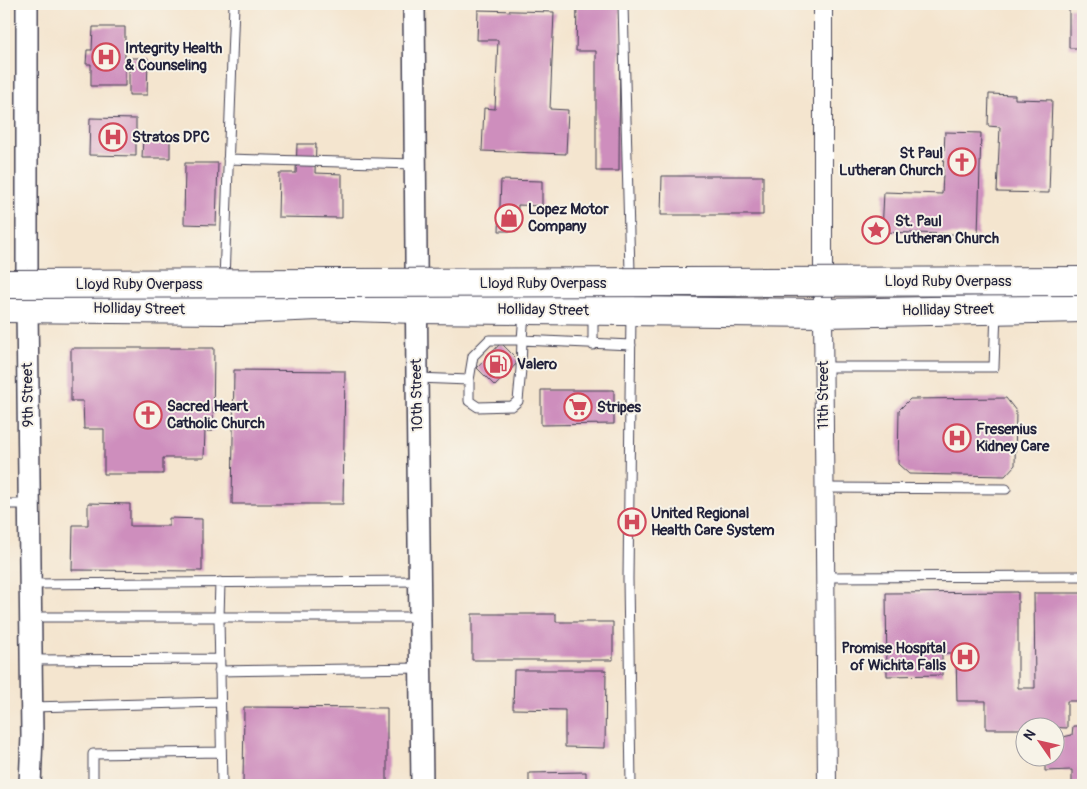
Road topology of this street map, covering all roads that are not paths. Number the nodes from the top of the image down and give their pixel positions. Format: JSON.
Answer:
{"nodes":[{"id":1,"x":27,"y":4,"type":"edge"},
{"id":2,"x":234,"y":4,"type":"edge"},
{"id":3,"x":414,"y":4,"type":"edge"},
{"id":4,"x":623,"y":4,"type":"edge"},
{"id":5,"x":823,"y":4,"type":"edge"},
{"id":6,"x":228,"y":159,"type":"junction"},
{"id":7,"x":415,"y":164,"type":"junction"},
{"id":8,"x":1083,"y":281,"type":"edge"},
{"id":9,"x":4,"y":284,"type":"edge"},
{"id":10,"x":223,"y":301,"type":"junction"},
{"id":11,"x":16,"y":307,"type":"edge"},
{"id":12,"x":1083,"y":308,"type":"edge"},
{"id":13,"x":416,"y":309,"type":"junction"},
{"id":14,"x":996,"y":309,"type":"junction"},
{"id":15,"x":524,"y":310,"type":"junction"},
{"id":16,"x":593,"y":311,"type":"junction"},
{"id":17,"x":631,"y":311,"type":"junction"},
{"id":18,"x":823,"y":313,"type":"junction"},
{"id":19,"x":522,"y":340,"type":"junction"},
{"id":20,"x":593,"y":345,"type":"junction"},
{"id":21,"x":631,"y":345,"type":"junction"},
{"id":22,"x":823,"y":367,"type":"junction"},
{"id":23,"x":416,"y":378,"type":"junction"},
{"id":24,"x":469,"y":380,"type":"junction"},
{"id":25,"x":824,"y":488,"type":"junction"},
{"id":26,"x":1006,"y":489,"type":"dead end"},
{"id":27,"x":4,"y":504,"type":"edge"},
{"id":28,"x":29,"y":504,"type":"junction"},
{"id":29,"x":1083,"y":576,"type":"edge"},
{"id":30,"x":825,"y":577,"type":"junction"},
{"id":31,"x":420,"y":581,"type":"junction"},
{"id":32,"x":220,"y":582,"type":"junction"},
{"id":33,"x":30,"y":584,"type":"junction"},
{"id":34,"x":31,"y":616,"type":"junction"},
{"id":35,"x":219,"y":617,"type":"junction"},
{"id":36,"x":420,"y":617,"type":"junction"},
{"id":37,"x":31,"y":660,"type":"junction"},
{"id":38,"x":220,"y":660,"type":"junction"},
{"id":39,"x":421,"y":668,"type":"junction"},
{"id":40,"x":219,"y":671,"type":"junction"},
{"id":41,"x":220,"y":702,"type":"junction"},
{"id":42,"x":32,"y":706,"type":"junction"},
{"id":43,"x":221,"y":752,"type":"junction"},
{"id":44,"x":30,"y":785,"type":"edge"},
{"id":45,"x":93,"y":785,"type":"edge"},
{"id":46,"x":222,"y":785,"type":"edge"},
{"id":47,"x":422,"y":785,"type":"edge"},
{"id":48,"x":631,"y":785,"type":"edge"},
{"id":49,"x":827,"y":785,"type":"edge"}],
"edges":[{"from":1,"to":11,"type":"street","name":"9th Street"},
{"from":2,"to":6,"type":"lane"},
{"from":3,"to":7,"type":"street","name":"10th Street"},
{"from":4,"to":17,"type":"lane"},
{"from":5,"to":18,"type":"street","name":"11th Street"},
{"from":6,"to":7,"type":"lane"},
{"from":6,"to":10,"type":"lane"},
{"from":7,"to":13,"type":"street","name":"10th Street"},
{"from":8,"to":9,"type":"main road","name":"Lloyd Ruby Overpass","bridge":true},
{"from":10,"to":11,"type":"main road","name":"Holliday Street"},
{"from":10,"to":13,"type":"main road","name":"Holliday Street"},
{"from":11,"to":28,"type":"street","name":"9th Street"},
{"from":12,"to":14,"type":"main road","name":"Holliday Street"},
{"from":13,"to":15,"type":"main road","name":"Holliday Street"},
{"from":13,"to":23,"type":"street","name":"10th Street"},
{"from":14,"to":18,"type":"main road","name":"Holliday Street"},
{"from":14,"to":22,"type":"lane"},
{"from":15,"to":16,"type":"main road","name":"Holliday Street"},
{"from":15,"to":19,"type":"lane"},
{"from":16,"to":17,"type":"main road","name":"Holliday Street"},
{"from":16,"to":20,"type":"lane"},
{"from":17,"to":18,"type":"main road","name":"Holliday Street"},
{"from":17,"to":21,"type":"lane"},
{"from":18,"to":22,"type":"street","name":"11th Street"},
{"from":19,"to":20,"type":"lane"},
{"from":19,"to":24,"type":"lane"},
{"from":19,"to":24,"type":"lane"},
{"from":20,"to":21,"type":"lane"},
{"from":21,"to":48,"type":"lane"},
{"from":22,"to":25,"type":"street","name":"11th Street"},
{"from":23,"to":24,"type":"lane"},
{"from":23,"to":31,"type":"street","name":"10th Street"},
{"from":25,"to":26,"type":"lane"},
{"from":25,"to":30,"type":"street","name":"11th Street"},
{"from":27,"to":28,"type":"lane"},
{"from":28,"to":33,"type":"street","name":"9th Street"},
{"from":29,"to":30,"type":"lane"},
{"from":30,"to":49,"type":"street","name":"11th Street"},
{"from":31,"to":32,"type":"lane"},
{"from":31,"to":36,"type":"street","name":"10th Street"},
{"from":32,"to":33,"type":"lane"},
{"from":32,"to":35,"type":"lane"},
{"from":33,"to":34,"type":"street","name":"9th Street"},
{"from":34,"to":35,"type":"lane"},
{"from":34,"to":37,"type":"street","name":"9th Street"},
{"from":35,"to":36,"type":"lane"},
{"from":35,"to":38,"type":"lane"},
{"from":36,"to":39,"type":"street","name":"10th Street"},
{"from":37,"to":38,"type":"lane"},
{"from":37,"to":42,"type":"street","name":"9th Street"},
{"from":38,"to":40,"type":"lane"},
{"from":39,"to":40,"type":"lane"},
{"from":39,"to":47,"type":"street","name":"10th Street"},
{"from":40,"to":41,"type":"lane"},
{"from":41,"to":42,"type":"lane"},
{"from":41,"to":43,"type":"lane"},
{"from":42,"to":44,"type":"street","name":"9th Street"},
{"from":43,"to":45,"type":"lane"},
{"from":43,"to":46,"type":"lane"}]}
